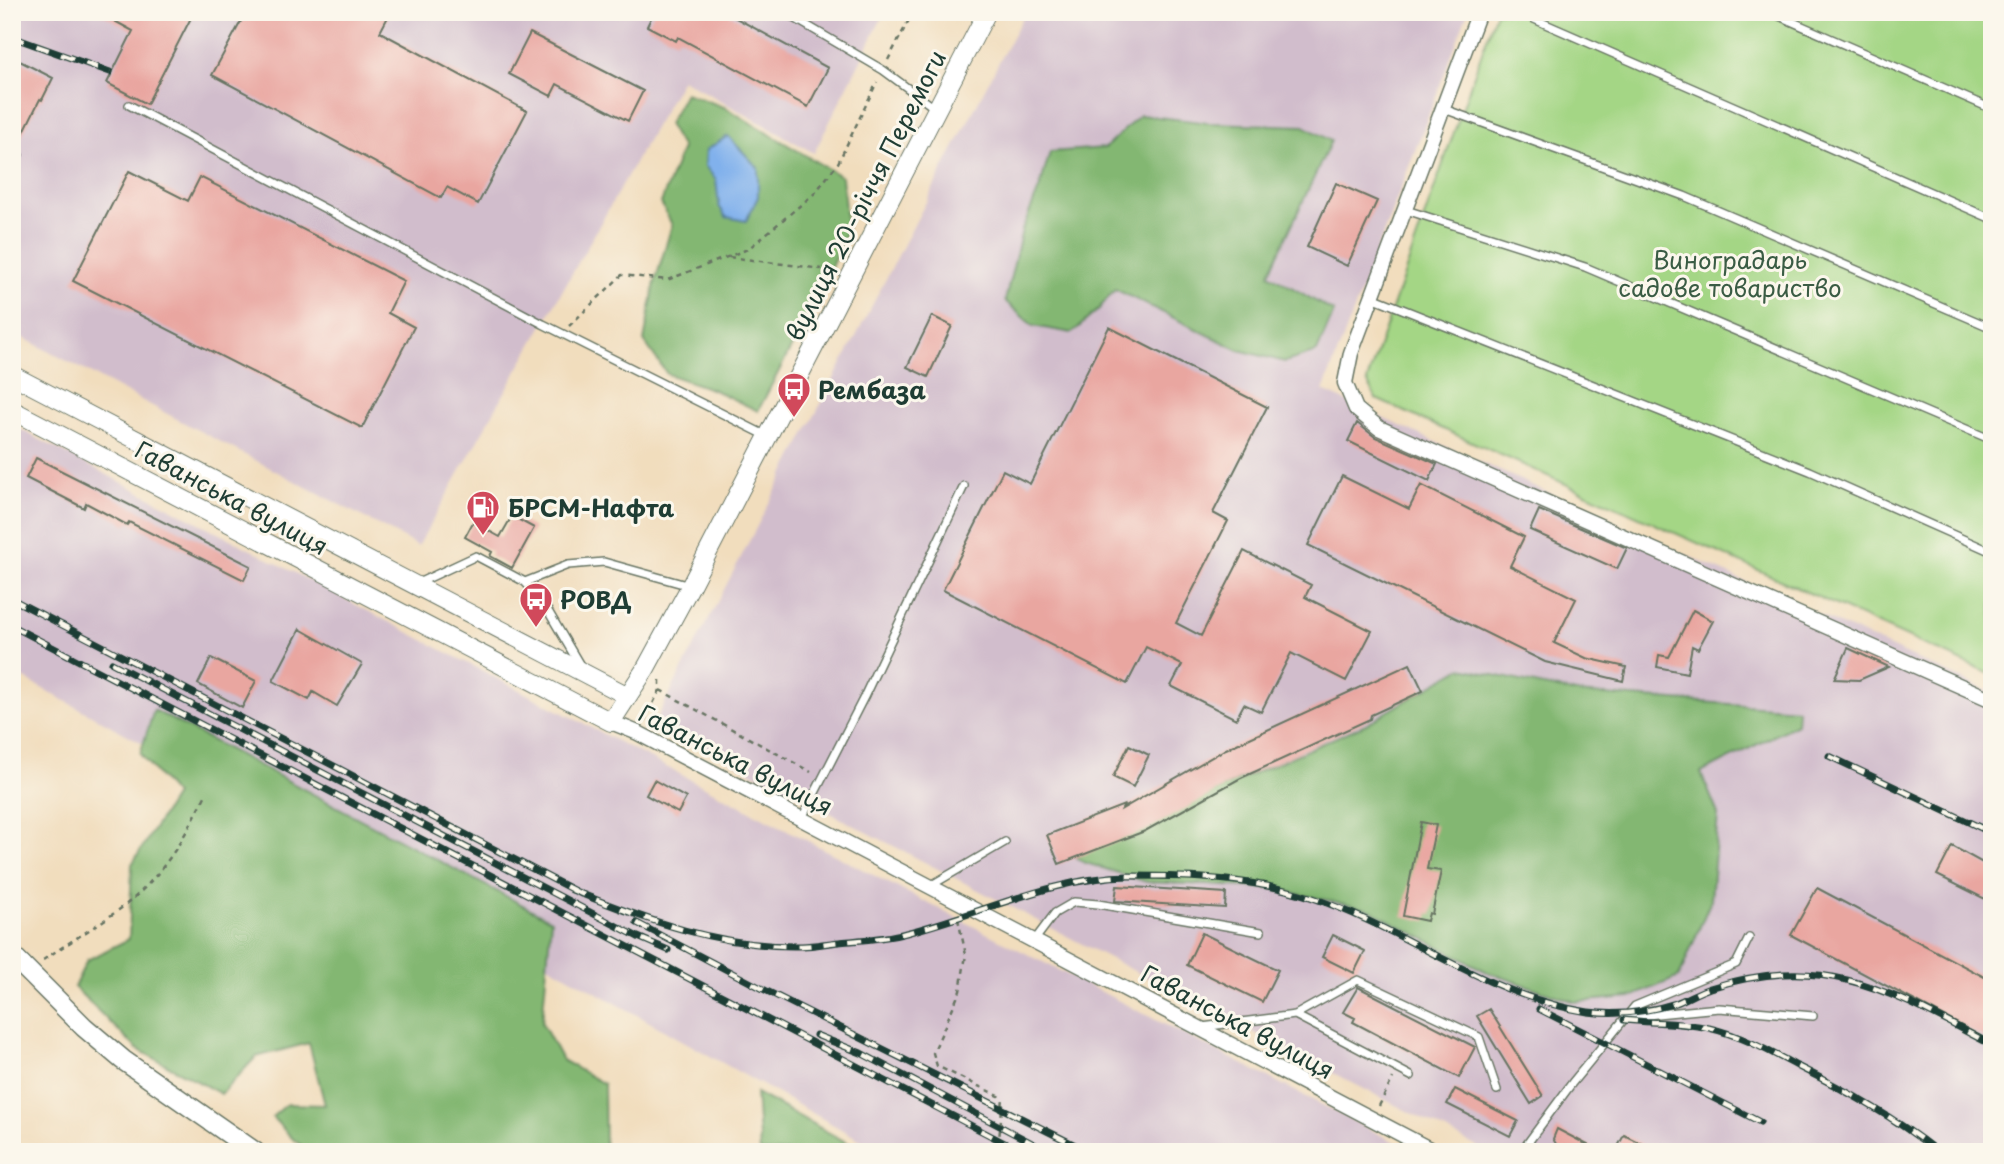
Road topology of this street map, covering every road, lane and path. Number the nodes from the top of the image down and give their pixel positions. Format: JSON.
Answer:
{"nodes":[{"id":1,"x":784,"y":12,"type":"edge"},
{"id":2,"x":913,"y":12,"type":"edge"},
{"id":3,"x":987,"y":12,"type":"edge"},
{"id":4,"x":1479,"y":12,"type":"edge"},
{"id":5,"x":1518,"y":12,"type":"edge"},
{"id":6,"x":1770,"y":12,"type":"edge"},
{"id":7,"x":883,"y":70,"type":"junction"},
{"id":8,"x":129,"y":105,"type":"dead end"},
{"id":9,"x":1444,"y":108,"type":"junction"},
{"id":10,"x":937,"y":109,"type":"junction"},
{"id":11,"x":1992,"y":109,"type":"edge"},
{"id":12,"x":1406,"y":210,"type":"junction"},
{"id":13,"x":1992,"y":219,"type":"edge"},
{"id":14,"x":729,"y":257,"type":"junction"},
{"id":15,"x":822,"y":269,"type":"dead end"},
{"id":16,"x":1372,"y":297,"type":"junction"},
{"id":17,"x":1992,"y":328,"type":"edge"},
{"id":18,"x":562,"y":333,"type":"junction"},
{"id":19,"x":12,"y":375,"type":"edge"},
{"id":20,"x":12,"y":410,"type":"edge"},
{"id":21,"x":768,"y":436,"type":"junction"},
{"id":22,"x":1992,"y":440,"type":"edge"},
{"id":23,"x":964,"y":485,"type":"dead end"},
{"id":24,"x":1992,"y":552,"type":"edge"},
{"id":25,"x":525,"y":582,"type":"junction"},
{"id":26,"x":415,"y":584,"type":"junction"},
{"id":27,"x":690,"y":587,"type":"junction"},
{"id":28,"x":584,"y":674,"type":"junction"},
{"id":29,"x":660,"y":690,"type":"dead end"},
{"id":30,"x":626,"y":695,"type":"junction"},
{"id":31,"x":1992,"y":700,"type":"edge"},
{"id":32,"x":611,"y":722,"type":"junction"},
{"id":33,"x":822,"y":778,"type":"junction"},
{"id":34,"x":206,"y":794,"type":"dead end"},
{"id":35,"x":801,"y":820,"type":"junction"},
{"id":36,"x":1005,"y":842,"type":"dead end"},
{"id":37,"x":929,"y":886,"type":"junction"},
{"id":38,"x":954,"y":899,"type":"junction"},
{"id":39,"x":1261,"y":932,"type":"dead end"},
{"id":40,"x":1749,"y":938,"type":"dead end"},
{"id":41,"x":1034,"y":941,"type":"junction"},
{"id":42,"x":12,"y":955,"type":"edge"},
{"id":43,"x":32,"y":976,"type":"junction"},
{"id":44,"x":1295,"y":1015,"type":"junction"},
{"id":45,"x":1813,"y":1016,"type":"dead end"},
{"id":46,"x":1626,"y":1017,"type":"junction"},
{"id":47,"x":1198,"y":1027,"type":"junction"},
{"id":48,"x":1411,"y":1076,"type":"dead end"},
{"id":49,"x":1392,"y":1081,"type":"dead end"},
{"id":50,"x":1497,"y":1090,"type":"dead end"},
{"id":51,"x":1385,"y":1094,"type":"dead end"},
{"id":52,"x":246,"y":1149,"type":"edge"},
{"id":53,"x":1001,"y":1152,"type":"edge"},
{"id":54,"x":1436,"y":1152,"type":"edge"},
{"id":55,"x":1521,"y":1152,"type":"edge"}],
"edges":[{"from":1,"to":7,"type":"lane"},
{"from":2,"to":7,"type":"path"},
{"from":3,"to":10,"type":"street","name":"вулиця 20-річчя Перемоги"},
{"from":4,"to":9,"type":"street"},
{"from":5,"to":13,"type":"lane"},
{"from":6,"to":11,"type":"lane"},
{"from":7,"to":10,"type":"lane"},
{"from":7,"to":14,"type":"path"},
{"from":8,"to":18,"type":"lane"},
{"from":9,"to":12,"type":"street"},
{"from":9,"to":17,"type":"lane"},
{"from":10,"to":21,"type":"street","name":"вулиця 20-річчя Перемоги"},
{"from":12,"to":16,"type":"street"},
{"from":12,"to":22,"type":"lane"},
{"from":14,"to":15,"type":"path"},
{"from":14,"to":18,"type":"path"},
{"from":16,"to":24,"type":"lane"},
{"from":16,"to":31,"type":"street"},
{"from":18,"to":21,"type":"lane"},
{"from":19,"to":26,"type":"street","name":"Гаванська вулиця"},
{"from":20,"to":32,"type":"street","name":"Гаванська вулиця"},
{"from":21,"to":27,"type":"street","name":"вулиця 20-річчя Перемоги"},
{"from":23,"to":33,"type":"lane"},
{"from":25,"to":26,"type":"lane"},
{"from":25,"to":27,"type":"lane"},
{"from":25,"to":28,"type":"lane"},
{"from":26,"to":28,"type":"street","name":"Гаванська вулиця"},
{"from":27,"to":30,"type":"street","name":"вулиця 20-річчя Перемоги"},
{"from":28,"to":30,"type":"street","name":"Гаванська вулиця"},
{"from":29,"to":33,"type":"path"},
{"from":30,"to":32,"type":"street","name":"вулиця 20-річчя Перемоги"},
{"from":32,"to":35,"type":"street","name":"Гаванська вулиця"},
{"from":33,"to":35,"type":"lane"},
{"from":34,"to":43,"type":"path"},
{"from":35,"to":37,"type":"street","name":"Гаванська вулиця"},
{"from":36,"to":37,"type":"lane"},
{"from":37,"to":38,"type":"street","name":"Гаванська вулиця"},
{"from":38,"to":41,"type":"street","name":"Гаванська вулиця"},
{"from":38,"to":53,"type":"path"},
{"from":39,"to":41,"type":"lane"},
{"from":40,"to":46,"type":"lane"},
{"from":41,"to":47,"type":"street","name":"Гаванська вулиця"},
{"from":42,"to":43,"type":"main road"},
{"from":43,"to":52,"type":"main road"},
{"from":44,"to":47,"type":"lane"},
{"from":44,"to":48,"type":"lane"},
{"from":44,"to":50,"type":"lane"},
{"from":45,"to":46,"type":"lane"},
{"from":46,"to":55,"type":"lane"},
{"from":47,"to":54,"type":"street","name":"Гаванська вулиця"},
{"from":49,"to":51,"type":"path"}]}
